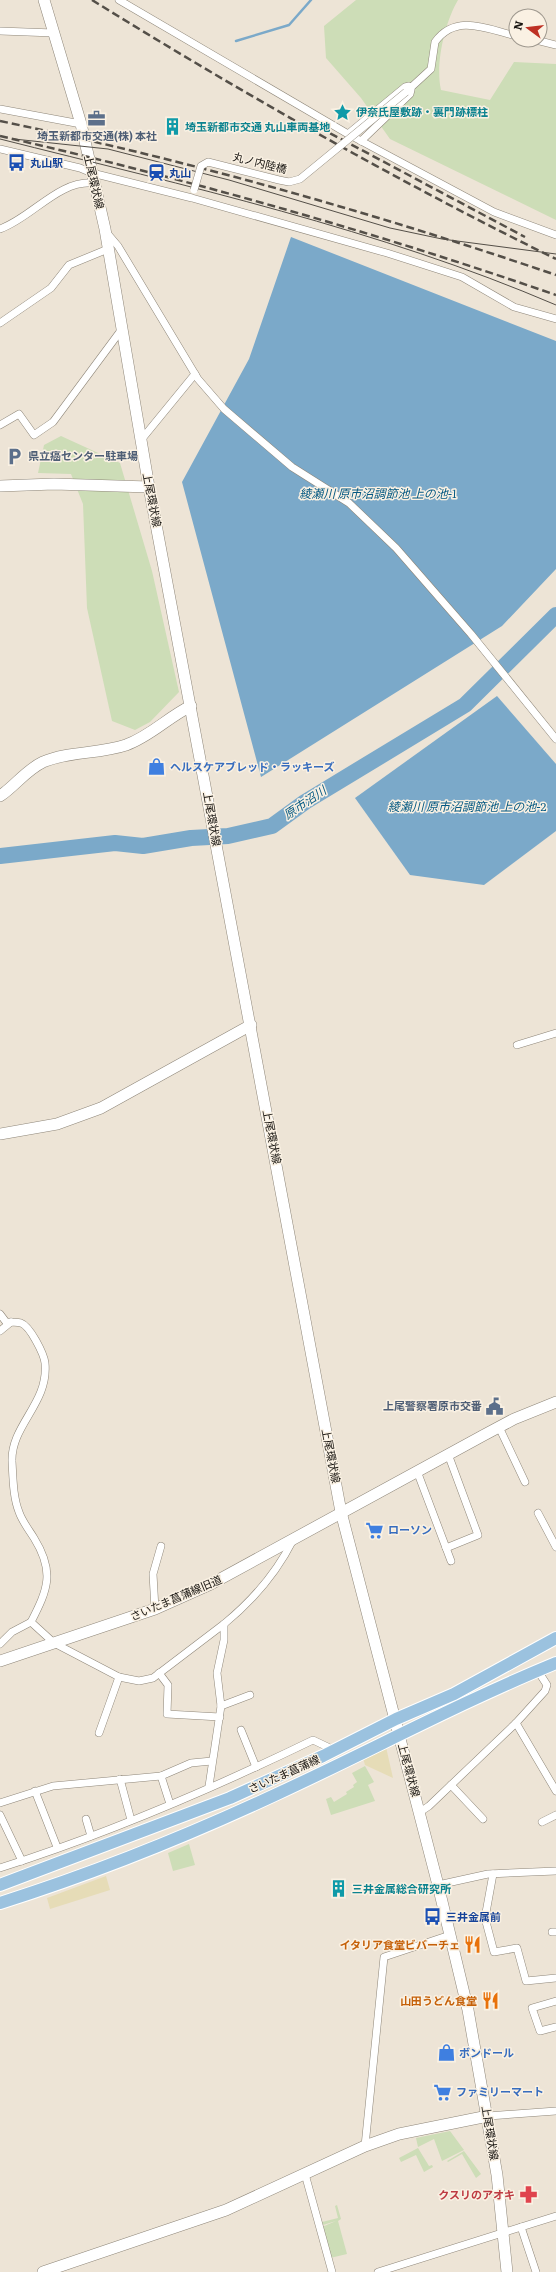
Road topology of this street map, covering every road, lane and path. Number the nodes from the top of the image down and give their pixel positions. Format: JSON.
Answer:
{"nodes":[{"id":1,"x":44,"y":0,"type":"edge"},
{"id":2,"x":121,"y":1,"type":"edge"},
{"id":3,"x":0,"y":31,"type":"edge"},
{"id":4,"x":54,"y":33,"type":"junction"},
{"id":5,"x":508,"y":34,"type":"edge"},
{"id":6,"x":413,"y":84,"type":"junction"},
{"id":7,"x":0,"y":109,"type":"edge"},
{"id":8,"x":81,"y":124,"type":"junction"},
{"id":9,"x":348,"y":134,"type":"junction"},
{"id":10,"x":361,"y":142,"type":"junction"},
{"id":11,"x":0,"y":149,"type":"edge"},
{"id":12,"x":93,"y":178,"type":"junction"},
{"id":13,"x":192,"y":198,"type":"junction"},
{"id":14,"x":0,"y":229,"type":"edge"},
{"id":15,"x":104,"y":229,"type":"junction"},
{"id":16,"x":556,"y":235,"type":"edge"},
{"id":17,"x":108,"y":249,"type":"junction"},
{"id":18,"x":556,"y":319,"type":"edge"},
{"id":19,"x":0,"y":323,"type":"edge"},
{"id":20,"x":122,"y":329,"type":"junction"},
{"id":21,"x":195,"y":374,"type":"junction"},
{"id":22,"x":0,"y":426,"type":"edge"},
{"id":23,"x":141,"y":440,"type":"junction"},
{"id":24,"x":0,"y":486,"type":"edge"},
{"id":25,"x":149,"y":487,"type":"junction"},
{"id":26,"x":192,"y":706,"type":"junction"},
{"id":27,"x":556,"y":739,"type":"edge"},
{"id":28,"x":0,"y":796,"type":"edge"},
{"id":29,"x":251,"y":1025,"type":"junction"},
{"id":30,"x":556,"y":1033,"type":"edge"},
{"id":31,"x":517,"y":1045,"type":"dead end"},
{"id":32,"x":0,"y":1134,"type":"edge"},
{"id":33,"x":0,"y":1314,"type":"edge"},
{"id":34,"x":11,"y":1322,"type":"junction"},
{"id":35,"x":0,"y":1331,"type":"edge"},
{"id":36,"x":556,"y":1402,"type":"edge"},
{"id":37,"x":499,"y":1427,"type":"junction"},
{"id":38,"x":448,"y":1454,"type":"junction"},
{"id":39,"x":417,"y":1471,"type":"junction"},
{"id":40,"x":525,"y":1482,"type":"dead end"},
{"id":41,"x":342,"y":1512,"type":"junction"},
{"id":42,"x":538,"y":1513,"type":"dead end"},
{"id":43,"x":293,"y":1540,"type":"junction"},
{"id":44,"x":161,"y":1546,"type":"dead end"},
{"id":45,"x":556,"y":1547,"type":"edge"},
{"id":46,"x":446,"y":1548,"type":"junction"},
{"id":47,"x":451,"y":1561,"type":"dead end"},
{"id":48,"x":155,"y":1609,"type":"junction"},
{"id":49,"x":31,"y":1622,"type":"junction"},
{"id":50,"x":224,"y":1624,"type":"junction"},
{"id":51,"x":556,"y":1638,"type":"edge"},
{"id":52,"x":54,"y":1643,"type":"junction"},
{"id":53,"x":0,"y":1644,"type":"edge"},
{"id":54,"x":0,"y":1661,"type":"edge"},
{"id":55,"x":556,"y":1663,"type":"edge"},
{"id":56,"x":538,"y":1671,"type":"junction"},
{"id":57,"x":160,"y":1674,"type":"junction"},
{"id":58,"x":119,"y":1677,"type":"junction"},
{"id":59,"x":250,"y":1695,"type":"dead end"},
{"id":60,"x":221,"y":1706,"type":"junction"},
{"id":61,"x":220,"y":1717,"type":"junction"},
{"id":62,"x":396,"y":1719,"type":"junction"},
{"id":63,"x":516,"y":1723,"type":"junction"},
{"id":64,"x":241,"y":1730,"type":"dead end"},
{"id":65,"x":99,"y":1733,"type":"dead end"},
{"id":66,"x":399,"y":1735,"type":"junction"},
{"id":67,"x":334,"y":1750,"type":"junction"},
{"id":68,"x":212,"y":1760,"type":"junction"},
{"id":69,"x":256,"y":1767,"type":"junction"},
{"id":70,"x":161,"y":1776,"type":"junction"},
{"id":71,"x":120,"y":1779,"type":"junction"},
{"id":72,"x":451,"y":1785,"type":"junction"},
{"id":73,"x":209,"y":1786,"type":"junction"},
{"id":74,"x":35,"y":1791,"type":"junction"},
{"id":75,"x":556,"y":1791,"type":"edge"},
{"id":76,"x":0,"y":1803,"type":"edge"},
{"id":77,"x":170,"y":1804,"type":"junction"},
{"id":78,"x":202,"y":1810,"type":"junction"},
{"id":79,"x":420,"y":1812,"type":"junction"},
{"id":80,"x":0,"y":1815,"type":"edge"},
{"id":81,"x":186,"y":1816,"type":"junction"},
{"id":82,"x":556,"y":1816,"type":"edge"},
{"id":83,"x":86,"y":1819,"type":"dead end"},
{"id":84,"x":483,"y":1819,"type":"dead end"},
{"id":85,"x":131,"y":1820,"type":"junction"},
{"id":86,"x":542,"y":1822,"type":"dead end"},
{"id":87,"x":209,"y":1824,"type":"junction"},
{"id":88,"x":193,"y":1831,"type":"junction"},
{"id":89,"x":94,"y":1835,"type":"junction"},
{"id":90,"x":111,"y":1844,"type":"junction"},
{"id":91,"x":57,"y":1847,"type":"junction"},
{"id":92,"x":22,"y":1861,"type":"junction"},
{"id":93,"x":0,"y":1868,"type":"edge"},
{"id":94,"x":556,"y":1871,"type":"edge"},
{"id":95,"x":494,"y":1874,"type":"junction"},
{"id":96,"x":0,"y":1885,"type":"edge"},
{"id":97,"x":438,"y":1885,"type":"junction"},
{"id":98,"x":0,"y":1903,"type":"edge"},
{"id":99,"x":450,"y":1935,"type":"junction"},
{"id":100,"x":556,"y":1978,"type":"edge"},
{"id":101,"x":556,"y":2001,"type":"edge"},
{"id":102,"x":556,"y":2027,"type":"edge"},
{"id":103,"x":556,"y":2111,"type":"edge"},
{"id":104,"x":488,"y":2116,"type":"junction"},
{"id":105,"x":365,"y":2146,"type":"junction"},
{"id":106,"x":305,"y":2174,"type":"junction"},
{"id":107,"x":556,"y":2216,"type":"edge"},
{"id":108,"x":521,"y":2227,"type":"junction"},
{"id":109,"x":504,"y":2232,"type":"junction"},
{"id":110,"x":43,"y":2272,"type":"edge"},
{"id":111,"x":332,"y":2272,"type":"edge"},
{"id":112,"x":378,"y":2272,"type":"edge"},
{"id":113,"x":507,"y":2272,"type":"edge"},
{"id":114,"x":536,"y":2272,"type":"edge"}],
"edges":[{"from":1,"to":4,"type":"main road","name":"上尾環状線"},
{"from":2,"to":9,"type":"street"},
{"from":3,"to":4,"type":"street"},
{"from":4,"to":8,"type":"main road","name":"上尾環状線"},
{"from":5,"to":6,"type":"street"},
{"from":6,"to":9,"type":"street"},
{"from":6,"to":10,"type":"street"},
{"from":6,"to":13,"type":"street","name":"丸ノ内陸橋","bridge":true},
{"from":7,"to":8,"type":"street"},
{"from":8,"to":12,"type":"main road","name":"上尾環状線"},
{"from":9,"to":10,"type":"street"},
{"from":10,"to":16,"type":"street"},
{"from":11,"to":12,"type":"street"},
{"from":12,"to":13,"type":"street"},
{"from":12,"to":14,"type":"street"},
{"from":12,"to":15,"type":"main road","name":"上尾環状線"},
{"from":13,"to":18,"type":"street"},
{"from":15,"to":17,"type":"main road","name":"上尾環状線"},
{"from":15,"to":21,"type":"street"},
{"from":17,"to":19,"type":"street"},
{"from":17,"to":20,"type":"main road","name":"上尾環状線"},
{"from":20,"to":22,"type":"street"},
{"from":20,"to":23,"type":"main road","name":"上尾環状線"},
{"from":21,"to":23,"type":"street"},
{"from":21,"to":27,"type":"street"},
{"from":23,"to":25,"type":"main road","name":"上尾環状線"},
{"from":24,"to":25,"type":"main road"},
{"from":25,"to":26,"type":"main road","name":"上尾環状線"},
{"from":26,"to":28,"type":"main road"},
{"from":26,"to":29,"type":"main road","name":"上尾環状線"},
{"from":29,"to":32,"type":"main road"},
{"from":29,"to":41,"type":"main road","name":"上尾環状線"},
{"from":30,"to":31,"type":"street"},
{"from":33,"to":34,"type":"street"},
{"from":34,"to":35,"type":"street"},
{"from":34,"to":49,"type":"street"},
{"from":36,"to":37,"type":"main road","name":"さいたま菖蒲線旧道"},
{"from":37,"to":38,"type":"main road","name":"さいたま菖蒲線旧道"},
{"from":37,"to":40,"type":"street"},
{"from":38,"to":39,"type":"main road","name":"さいたま菖蒲線旧道"},
{"from":38,"to":46,"type":"street"},
{"from":39,"to":41,"type":"main road","name":"さいたま菖蒲線旧道"},
{"from":39,"to":46,"type":"street"},
{"from":41,"to":43,"type":"main road","name":"さいたま菖蒲線旧道"},
{"from":41,"to":62,"type":"main road","name":"上尾環状線"},
{"from":42,"to":45,"type":"street"},
{"from":43,"to":48,"type":"main road","name":"さいたま菖蒲線旧道"},
{"from":43,"to":50,"type":"street"},
{"from":44,"to":48,"type":"street"},
{"from":46,"to":47,"type":"street"},
{"from":48,"to":52,"type":"main road","name":"さいたま菖蒲線旧道"},
{"from":49,"to":52,"type":"street"},
{"from":49,"to":53,"type":"street"},
{"from":50,"to":57,"type":"street"},
{"from":50,"to":60,"type":"street"},
{"from":51,"to":62,"type":"main road","name":"さいたま菖蒲線"},
{"from":52,"to":54,"type":"main road","name":"さいたま菖蒲線旧道"},
{"from":52,"to":58,"type":"street"},
{"from":55,"to":56,"type":"main road","name":"さいたま菖蒲線"},
{"from":56,"to":63,"type":"street"},
{"from":56,"to":66,"type":"main road","name":"さいたま菖蒲線"},
{"from":57,"to":58,"type":"street"},
{"from":57,"to":61,"type":"street"},
{"from":58,"to":65,"type":"street"},
{"from":59,"to":60,"type":"street"},
{"from":60,"to":61,"type":"street"},
{"from":61,"to":68,"type":"street"},
{"from":62,"to":66,"type":"main road","name":"上尾環状線"},
{"from":62,"to":67,"type":"main road","name":"さいたま菖蒲線"},
{"from":63,"to":72,"type":"street"},
{"from":63,"to":75,"type":"street"},
{"from":64,"to":69,"type":"street"},
{"from":66,"to":79,"type":"main road","name":"上尾環状線"},
{"from":66,"to":87,"type":"main road","name":"さいたま菖蒲線"},
{"from":67,"to":69,"type":"street"},
{"from":67,"to":78,"type":"main road","name":"さいたま菖蒲線"},
{"from":68,"to":70,"type":"street"},
{"from":68,"to":73,"type":"street"},
{"from":69,"to":73,"type":"street"},
{"from":70,"to":71,"type":"street"},
{"from":70,"to":77,"type":"street"},
{"from":71,"to":74,"type":"street"},
{"from":71,"to":85,"type":"street"},
{"from":72,"to":79,"type":"street"},
{"from":72,"to":84,"type":"street"},
{"from":73,"to":77,"type":"street"},
{"from":74,"to":76,"type":"street"},
{"from":74,"to":91,"type":"street"},
{"from":77,"to":85,"type":"street"},
{"from":78,"to":81,"type":"main road","name":"さいたま菖蒲線"},
{"from":78,"to":87,"type":"main road"},
{"from":79,"to":97,"type":"main road","name":"上尾環状線"},
{"from":80,"to":92,"type":"street"},
{"from":81,"to":88,"type":"main road"},
{"from":81,"to":90,"type":"main road","name":"さいたま菖蒲線"},
{"from":82,"to":86,"type":"street"},
{"from":83,"to":89,"type":"street"},
{"from":85,"to":89,"type":"street"},
{"from":87,"to":88,"type":"main road","name":"さいたま菖蒲線"},
{"from":88,"to":98,"type":"main road","name":"さいたま菖蒲線"},
{"from":89,"to":90,"type":"street"},
{"from":89,"to":91,"type":"street"},
{"from":90,"to":96,"type":"main road","name":"さいたま菖蒲線"},
{"from":91,"to":92,"type":"street"},
{"from":92,"to":93,"type":"street"},
{"from":94,"to":95,"type":"street"},
{"from":95,"to":97,"type":"street"},
{"from":95,"to":100,"type":"street"},
{"from":97,"to":99,"type":"main road","name":"上尾環状線"},
{"from":99,"to":104,"type":"main road","name":"上尾環状線"},
{"from":99,"to":105,"type":"street"},
{"from":101,"to":102,"type":"street"},
{"from":103,"to":104,"type":"street"},
{"from":104,"to":105,"type":"main road"},
{"from":104,"to":109,"type":"main road","name":"上尾環状線"},
{"from":105,"to":106,"type":"main road"},
{"from":106,"to":110,"type":"main road"},
{"from":106,"to":111,"type":"street"},
{"from":107,"to":108,"type":"street"},
{"from":108,"to":109,"type":"street"},
{"from":108,"to":114,"type":"street"},
{"from":109,"to":112,"type":"street"},
{"from":109,"to":113,"type":"main road","name":"上尾環状線"}]}
